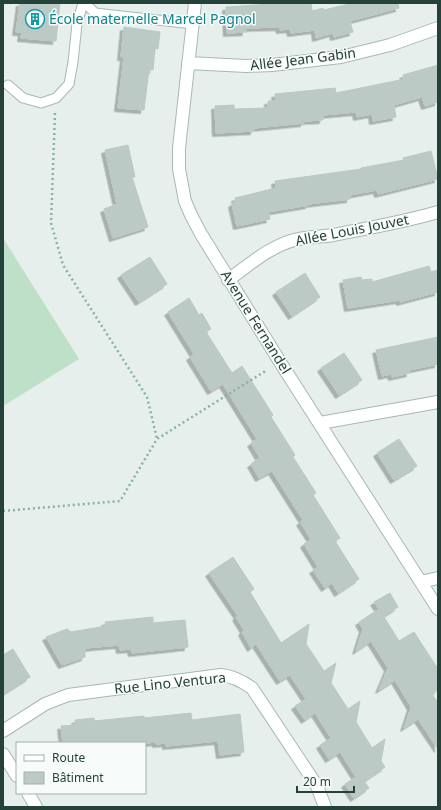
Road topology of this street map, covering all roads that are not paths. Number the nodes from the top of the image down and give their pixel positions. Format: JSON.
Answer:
{"nodes":[{"id":1,"x":84,"y":3,"type":"edge"},
{"id":2,"x":195,"y":3,"type":"edge"},
{"id":3,"x":193,"y":24,"type":"junction"},
{"id":4,"x":438,"y":28,"type":"edge"},
{"id":5,"x":188,"y":63,"type":"junction"},
{"id":6,"x":8,"y":85,"type":"dead end"},
{"id":7,"x":438,"y":212,"type":"edge"},
{"id":8,"x":228,"y":280,"type":"junction"},
{"id":9,"x":438,"y":402,"type":"edge"},
{"id":10,"x":320,"y":423,"type":"junction"},
{"id":11,"x":438,"y":578,"type":"edge"},
{"id":12,"x":421,"y":582,"type":"junction"},
{"id":13,"x":438,"y":609,"type":"edge"},
{"id":14,"x":3,"y":731,"type":"edge"},
{"id":15,"x":3,"y":754,"type":"edge"},
{"id":16,"x":16,"y":774,"type":"edge"},
{"id":17,"x":29,"y":794,"type":"edge"},
{"id":18,"x":36,"y":807,"type":"edge"},
{"id":19,"x":325,"y":807,"type":"edge"}],
"edges":[{"from":1,"to":3,"type":"lane"},
{"from":1,"to":6,"type":"lane"},
{"from":2,"to":3,"type":"street","name":"Avenue Fernandel"},
{"from":3,"to":5,"type":"street","name":"Avenue Fernandel"},
{"from":4,"to":5,"type":"street","name":"Allée Jean Gabin"},
{"from":5,"to":8,"type":"street","name":"Avenue Fernandel"},
{"from":7,"to":8,"type":"street","name":"Allée Louis Jouvet"},
{"from":8,"to":10,"type":"street","name":"Avenue Fernandel"},
{"from":9,"to":10,"type":"street"},
{"from":10,"to":12,"type":"street","name":"Avenue Fernandel"},
{"from":11,"to":12,"type":"street"},
{"from":12,"to":13,"type":"street","name":"Avenue Fernandel"},
{"from":14,"to":19,"type":"street","name":"Rue Lino Ventura"},
{"from":15,"to":16,"type":"street"},
{"from":17,"to":18,"type":"street"}]}
